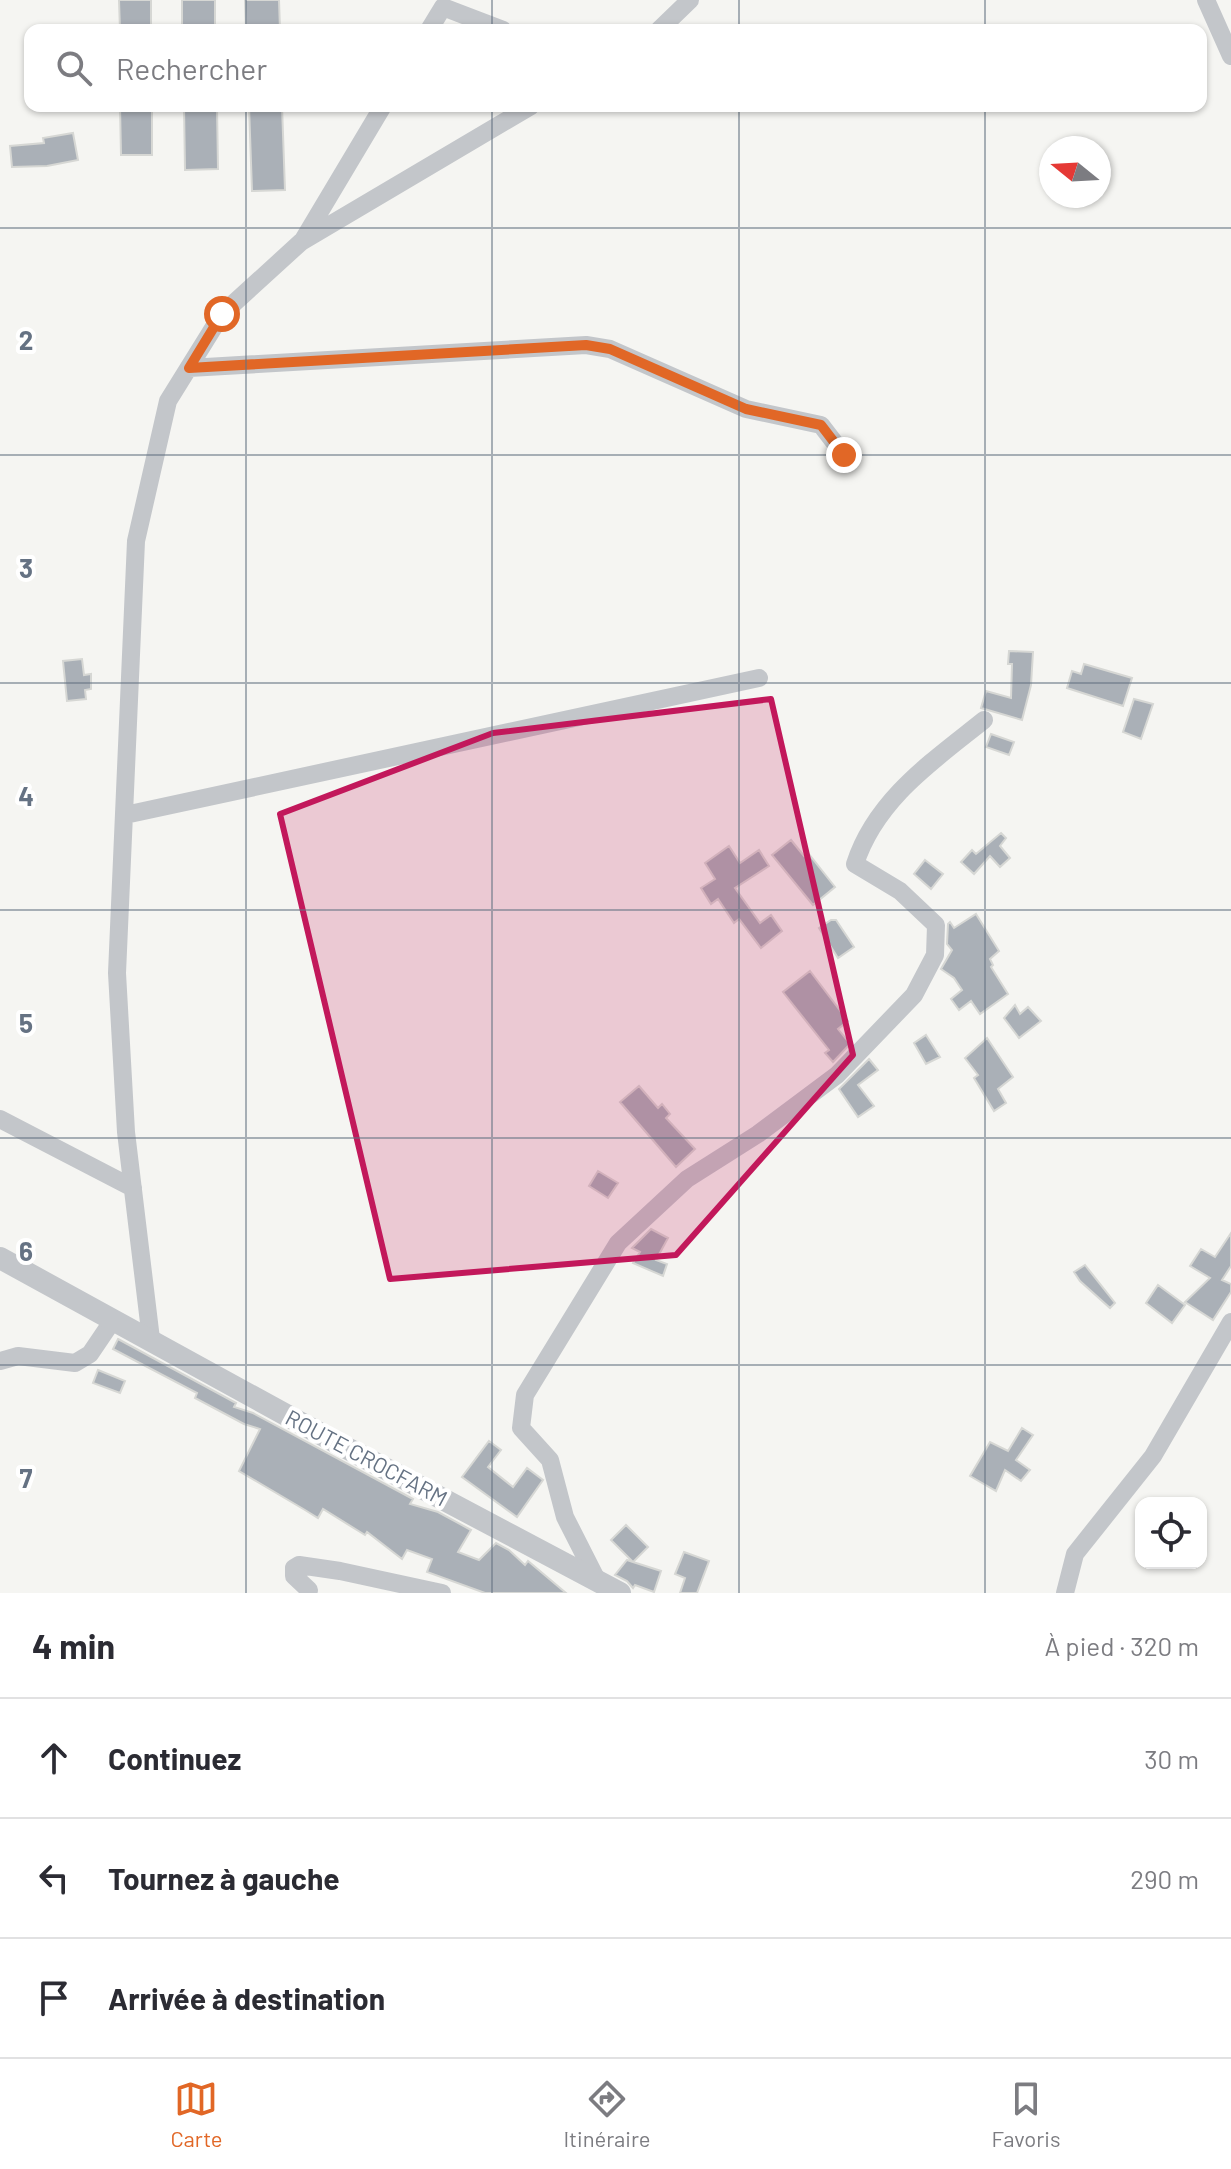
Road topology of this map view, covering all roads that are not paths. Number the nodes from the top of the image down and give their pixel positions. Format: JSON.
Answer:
{"nodes":[{"id":1,"x":690,"y":0,"type":"edge"},
{"id":2,"x":1206,"y":0,"type":"edge"},
{"id":3,"x":433,"y":24,"type":"edge"},
{"id":4,"x":487,"y":24,"type":"edge"},
{"id":5,"x":665,"y":24,"type":"edge"},
{"id":6,"x":1231,"y":56,"type":"edge"},
{"id":7,"x":379,"y":112,"type":"edge"},
{"id":8,"x":521,"y":112,"type":"edge"},
{"id":9,"x":301,"y":242,"type":"junction"},
{"id":10,"x":189,"y":368,"type":"junction"},
{"id":11,"x":844,"y":455,"type":"dead end"},
{"id":12,"x":759,"y":678,"type":"dead end"},
{"id":13,"x":984,"y":720,"type":"dead end"},
{"id":14,"x":125,"y":815,"type":"junction"},
{"id":15,"x":0,"y":1119,"type":"edge"},
{"id":16,"x":133,"y":1188,"type":"junction"},
{"id":17,"x":0,"y":1258,"type":"edge"},
{"id":18,"x":113,"y":1320,"type":"junction"},
{"id":19,"x":1231,"y":1322,"type":"edge"},
{"id":20,"x":151,"y":1339,"type":"junction"},
{"id":21,"x":0,"y":1361,"type":"edge"},
{"id":22,"x":597,"y":1580,"type":"junction"},
{"id":23,"x":309,"y":1590,"type":"dead end"},
{"id":24,"x":442,"y":1593,"type":"edge"},
{"id":25,"x":620,"y":1593,"type":"edge"},
{"id":26,"x":1065,"y":1593,"type":"edge"}],
"edges":[{"from":1,"to":5,"type":"street"},
{"from":2,"to":6,"type":"street"},
{"from":3,"to":4,"type":"street"},
{"from":7,"to":9,"type":"street"},
{"from":8,"to":9,"type":"street"},
{"from":9,"to":10,"type":"street"},
{"from":10,"to":11,"type":"street"},
{"from":10,"to":14,"type":"street"},
{"from":12,"to":14,"type":"street"},
{"from":13,"to":22,"type":"street"},
{"from":14,"to":16,"type":"street"},
{"from":15,"to":16,"type":"street"},
{"from":16,"to":20,"type":"street"},
{"from":17,"to":18,"type":"street","name":"ROUTE CROCFARM"},
{"from":18,"to":20,"type":"street","name":"ROUTE CROCFARM"},
{"from":18,"to":21,"type":"street"},
{"from":19,"to":26,"type":"street"},
{"from":20,"to":22,"type":"street","name":"ROUTE CROCFARM"},
{"from":22,"to":25,"type":"street","name":"ROUTE CROCFARM"},
{"from":23,"to":24,"type":"street"}]}
